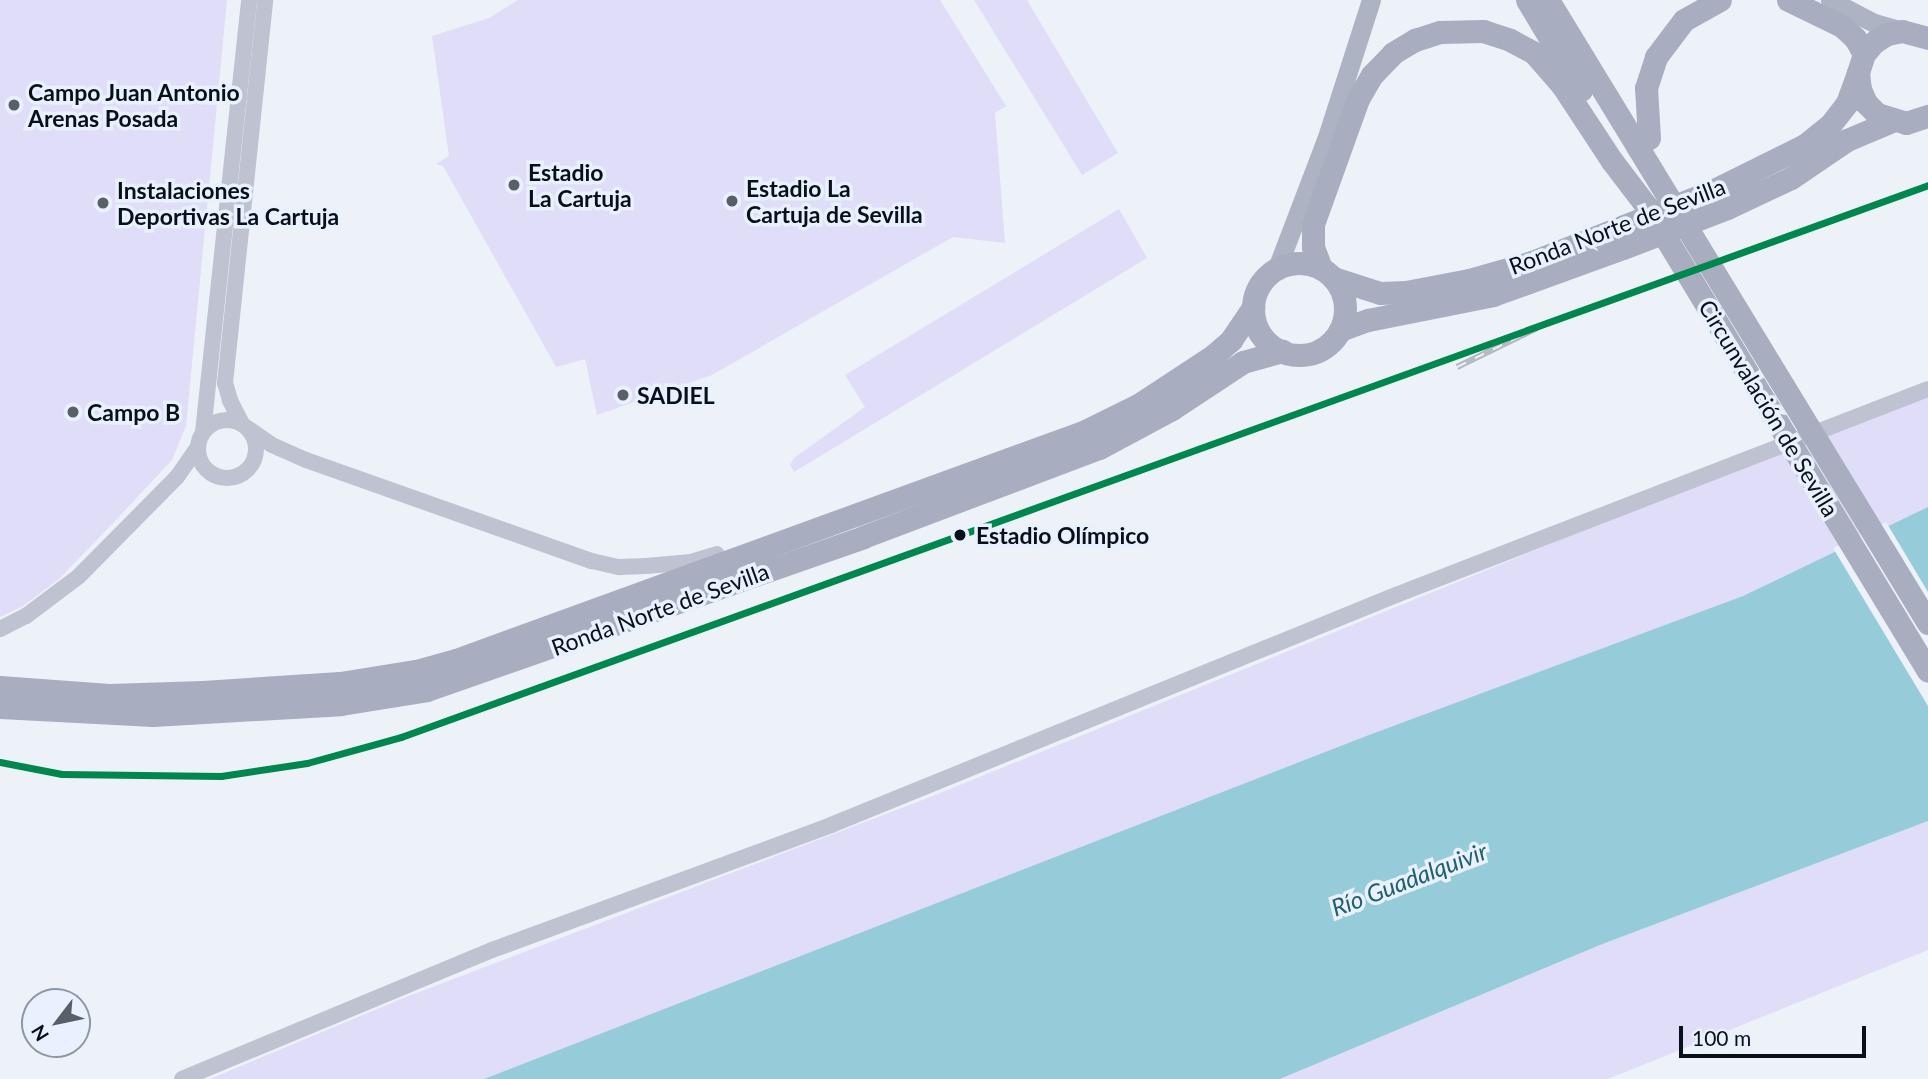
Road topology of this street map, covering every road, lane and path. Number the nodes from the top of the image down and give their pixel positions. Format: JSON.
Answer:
{"nodes":[{"id":1,"x":248,"y":0,"type":"edge"},
{"id":2,"x":265,"y":0,"type":"edge"},
{"id":3,"x":1371,"y":0,"type":"edge"},
{"id":4,"x":1527,"y":0,"type":"edge"},
{"id":5,"x":1548,"y":0,"type":"edge"},
{"id":6,"x":1720,"y":0,"type":"edge"},
{"id":7,"x":1788,"y":0,"type":"edge"},
{"id":8,"x":1830,"y":0,"type":"edge"},
{"id":9,"x":1902,"y":31,"type":"junction"},
{"id":10,"x":1928,"y":38,"type":"edge"},
{"id":11,"x":1861,"y":63,"type":"junction"},
{"id":12,"x":1928,"y":116,"type":"edge"},
{"id":13,"x":1892,"y":121,"type":"junction"},
{"id":14,"x":1629,"y":150,"type":"junction"},
{"id":15,"x":1278,"y":268,"type":"junction"},
{"id":16,"x":1327,"y":273,"type":"junction"},
{"id":17,"x":1253,"y":307,"type":"junction"},
{"id":18,"x":1340,"y":330,"type":"junction"},
{"id":19,"x":1282,"y":351,"type":"junction"},
{"id":20,"x":1928,"y":389,"type":"edge"},
{"id":21,"x":245,"y":427,"type":"junction"},
{"id":22,"x":200,"y":439,"type":"junction"},
{"id":23,"x":855,"y":517,"type":"junction"},
{"id":24,"x":1928,"y":624,"type":"edge"},
{"id":25,"x":0,"y":629,"type":"edge"},
{"id":26,"x":1928,"y":671,"type":"edge"},
{"id":27,"x":0,"y":687,"type":"edge"},
{"id":28,"x":340,"y":694,"type":"junction"},
{"id":29,"x":310,"y":696,"type":"junction"},
{"id":30,"x":0,"y":707,"type":"edge"},
{"id":31,"x":181,"y":1079,"type":"edge"}],
"edges":[{"from":1,"to":22,"type":"street"},
{"from":2,"to":21,"type":"street"},
{"from":3,"to":15,"type":"main road"},
{"from":4,"to":14,"type":"highway","name":"Circunvalación de Sevilla"},
{"from":5,"to":14,"type":"highway","name":"Circunvalación de Sevilla"},
{"from":6,"to":14,"type":"highway"},
{"from":7,"to":11,"type":"highway"},
{"from":8,"to":9,"type":"main road"},
{"from":9,"to":10,"type":"highway"},
{"from":9,"to":11,"type":"highway"},
{"from":11,"to":13,"type":"highway"},
{"from":11,"to":16,"type":"highway","name":"Ronda Norte de Sevilla"},
{"from":12,"to":13,"type":"highway","name":"Ronda Norte de Sevilla"},
{"from":13,"to":18,"type":"highway","name":"Ronda Norte de Sevilla"},
{"from":14,"to":16,"type":"highway"},
{"from":14,"to":24,"type":"highway","name":"Circunvalación de Sevilla","bridge":true},
{"from":14,"to":26,"type":"highway","name":"Circunvalación de Sevilla","bridge":true},
{"from":15,"to":16,"type":"highway","name":"Ronda Norte de Sevilla"},
{"from":15,"to":17,"type":"highway","name":"Ronda Norte de Sevilla"},
{"from":16,"to":18,"type":"highway"},
{"from":17,"to":19,"type":"highway"},
{"from":17,"to":23,"type":"highway","name":"Ronda Norte de Sevilla"},
{"from":18,"to":19,"type":"highway","name":"Ronda Norte de Sevilla"},
{"from":19,"to":28,"type":"highway","name":"Ronda Norte de Sevilla"},
{"from":20,"to":31,"type":"street"},
{"from":21,"to":22,"type":"street"},
{"from":21,"to":22,"type":"street"},
{"from":21,"to":23,"type":"street"},
{"from":22,"to":25,"type":"street"},
{"from":23,"to":28,"type":"highway","name":"Ronda Norte de Sevilla"},
{"from":27,"to":29,"type":"highway","name":"Ronda Norte de Sevilla"},
{"from":28,"to":29,"type":"highway","name":"Ronda Norte de Sevilla"},
{"from":29,"to":30,"type":"highway","name":"Ronda Norte de Sevilla"}]}
